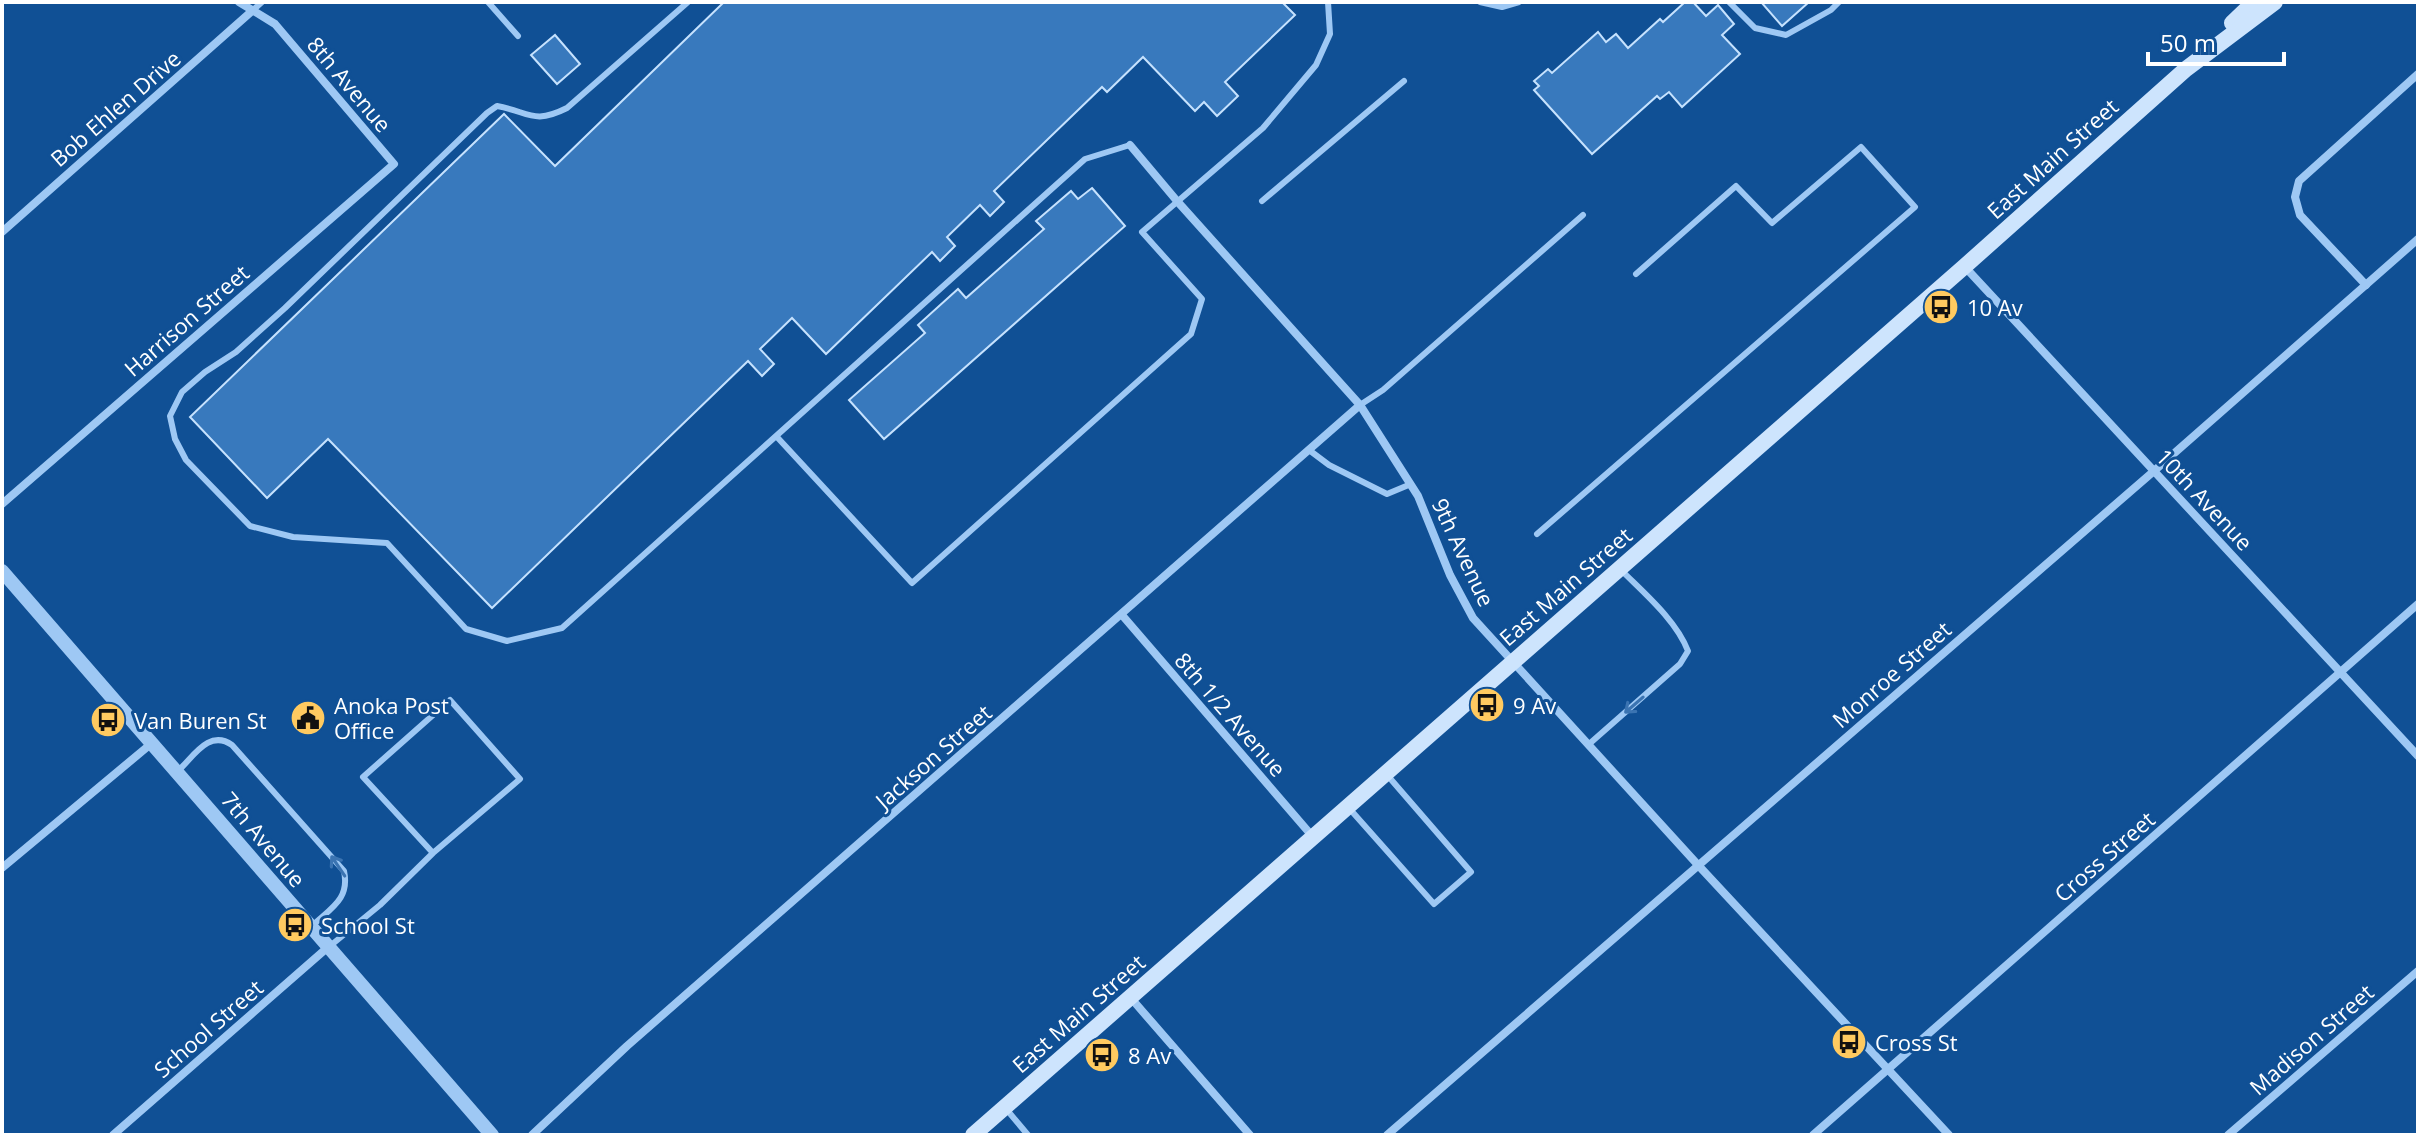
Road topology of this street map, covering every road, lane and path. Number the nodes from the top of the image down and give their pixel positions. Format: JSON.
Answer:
{"nodes":[{"id":1,"x":239,"y":2,"type":"edge"},
{"id":2,"x":262,"y":2,"type":"edge"},
{"id":3,"x":488,"y":2,"type":"edge"},
{"id":4,"x":688,"y":2,"type":"edge"},
{"id":5,"x":1328,"y":2,"type":"edge"},
{"id":6,"x":1480,"y":2,"type":"edge"},
{"id":7,"x":1519,"y":2,"type":"edge"},
{"id":8,"x":1729,"y":2,"type":"edge"},
{"id":9,"x":1839,"y":2,"type":"edge"},
{"id":10,"x":2254,"y":2,"type":"edge"},
{"id":11,"x":2275,"y":2,"type":"edge"},
{"id":12,"x":252,"y":11,"type":"junction"},
{"id":13,"x":518,"y":36,"type":"dead end"},
{"id":14,"x":2186,"y":69,"type":"junction"},
{"id":15,"x":2418,"y":74,"type":"edge"},
{"id":16,"x":1404,"y":81,"type":"dead end"},
{"id":17,"x":1130,"y":145,"type":"joint"},
{"id":18,"x":394,"y":164,"type":"joint"},
{"id":19,"x":1177,"y":201,"type":"junction"},
{"id":20,"x":1262,"y":201,"type":"dead end"},
{"id":21,"x":1583,"y":215,"type":"dead end"},
{"id":22,"x":2,"y":232,"type":"edge"},
{"id":23,"x":2418,"y":239,"type":"edge"},
{"id":24,"x":1965,"y":266,"type":"junction"},
{"id":25,"x":1636,"y":274,"type":"dead end"},
{"id":26,"x":2366,"y":285,"type":"junction"},
{"id":27,"x":1360,"y":405,"type":"junction"},
{"id":28,"x":777,"y":437,"type":"junction"},
{"id":29,"x":1309,"y":450,"type":"junction"},
{"id":30,"x":2154,"y":471,"type":"junction"},
{"id":31,"x":1411,"y":484,"type":"junction"},
{"id":32,"x":2,"y":504,"type":"edge"},
{"id":33,"x":1537,"y":534,"type":"dead end"},
{"id":34,"x":1619,"y":568,"type":"junction"},
{"id":35,"x":2,"y":571,"type":"edge"},
{"id":36,"x":2418,"y":604,"type":"edge"},
{"id":37,"x":1122,"y":615,"type":"junction"},
{"id":38,"x":1512,"y":662,"type":"junction"},
{"id":39,"x":2341,"y":672,"type":"junction"},
{"id":40,"x":153,"y":743,"type":"junction"},
{"id":41,"x":1588,"y":745,"type":"junction"},
{"id":42,"x":2418,"y":756,"type":"edge"},
{"id":43,"x":178,"y":772,"type":"junction"},
{"id":44,"x":1385,"y":773,"type":"junction"},
{"id":45,"x":1348,"y":807,"type":"junction"},
{"id":46,"x":1313,"y":837,"type":"junction"},
{"id":47,"x":433,"y":853,"type":"junction"},
{"id":48,"x":1698,"y":865,"type":"junction"},
{"id":49,"x":2,"y":868,"type":"edge"},
{"id":50,"x":310,"y":927,"type":"junction"},
{"id":51,"x":327,"y":948,"type":"junction"},
{"id":52,"x":2418,"y":971,"type":"edge"},
{"id":53,"x":1130,"y":997,"type":"junction"},
{"id":54,"x":1889,"y":1069,"type":"junction"},
{"id":55,"x":1005,"y":1107,"type":"junction"},
{"id":56,"x":113,"y":1135,"type":"edge"},
{"id":57,"x":492,"y":1135,"type":"edge"},
{"id":58,"x":532,"y":1135,"type":"edge"},
{"id":59,"x":973,"y":1135,"type":"edge"},
{"id":60,"x":1026,"y":1135,"type":"edge"},
{"id":61,"x":1250,"y":1135,"type":"edge"},
{"id":62,"x":1387,"y":1135,"type":"edge"},
{"id":63,"x":1813,"y":1135,"type":"edge"},
{"id":64,"x":1949,"y":1135,"type":"edge"},
{"id":65,"x":2228,"y":1135,"type":"edge"}],
"edges":[{"from":1,"to":12,"type":"street","name":"8th Avenue"},
{"from":2,"to":12,"type":"lane"},
{"from":3,"to":13,"type":"lane"},
{"from":4,"to":28,"type":"lane"},
{"from":5,"to":19,"type":"lane"},
{"from":6,"to":7,"type":"lane"},
{"from":8,"to":9,"type":"lane"},
{"from":10,"to":14,"type":"main road","name":"East Main Street"},
{"from":11,"to":14,"type":"main road","name":"East Main Street"},
{"from":12,"to":18,"type":"street","name":"8th Avenue"},
{"from":12,"to":22,"type":"street","name":"Bob Ehlen Drive"},
{"from":14,"to":24,"type":"main road","name":"East Main Street"},
{"from":15,"to":26,"type":"street"},
{"from":16,"to":20,"type":"lane"},
{"from":17,"to":19,"type":"street","name":"9th Avenue"},
{"from":17,"to":28,"type":"lane"},
{"from":18,"to":32,"type":"street","name":"Harrison Street"},
{"from":19,"to":27,"type":"street","name":"9th Avenue"},
{"from":19,"to":28,"type":"lane"},
{"from":21,"to":27,"type":"lane"},
{"from":23,"to":26,"type":"street","name":"Monroe Street"},
{"from":24,"to":30,"type":"street","name":"10th Avenue"},
{"from":24,"to":34,"type":"main road","name":"East Main Street"},
{"from":25,"to":33,"type":"lane"},
{"from":26,"to":30,"type":"street","name":"Monroe Street"},
{"from":27,"to":29,"type":"street","name":"Jackson Street"},
{"from":27,"to":31,"type":"street","name":"9th Avenue"},
{"from":29,"to":31,"type":"lane"},
{"from":29,"to":37,"type":"street","name":"Jackson Street"},
{"from":30,"to":39,"type":"street","name":"10th Avenue"},
{"from":30,"to":48,"type":"street","name":"Monroe Street"},
{"from":31,"to":38,"type":"street","name":"9th Avenue"},
{"from":34,"to":38,"type":"main road","name":"East Main Street"},
{"from":34,"to":41,"type":"lane","one_way":true},
{"from":35,"to":40,"type":"street","name":"7th Avenue"},
{"from":36,"to":39,"type":"street","name":"Cross Street"},
{"from":37,"to":46,"type":"street","name":"8th 1/2 Avenue"},
{"from":37,"to":58,"type":"street","name":"Jackson Street"},
{"from":38,"to":41,"type":"street","name":"9th Avenue"},
{"from":38,"to":44,"type":"main road","name":"East Main Street"},
{"from":39,"to":42,"type":"street","name":"10th Avenue"},
{"from":39,"to":54,"type":"street","name":"Cross Street"},
{"from":40,"to":43,"type":"street","name":"7th Avenue"},
{"from":40,"to":49,"type":"street"},
{"from":41,"to":48,"type":"street","name":"9th Avenue"},
{"from":43,"to":50,"type":"street","name":"7th Avenue"},
{"from":50,"to":43,"type":"lane","one_way":true},
{"from":44,"to":45,"type":"main road","name":"East Main Street"},
{"from":44,"to":45,"type":"lane"},
{"from":45,"to":46,"type":"main road","name":"East Main Street"},
{"from":46,"to":53,"type":"main road","name":"East Main Street"},
{"from":47,"to":47,"type":"lane"},
{"from":47,"to":51,"type":"lane"},
{"from":48,"to":54,"type":"street","name":"9th Avenue"},
{"from":48,"to":62,"type":"street","name":"Monroe Street"},
{"from":50,"to":51,"type":"street","name":"7th Avenue"},
{"from":51,"to":56,"type":"street","name":"School Street"},
{"from":51,"to":57,"type":"street","name":"7th Avenue"},
{"from":52,"to":65,"type":"street","name":"Madison Street"},
{"from":53,"to":55,"type":"main road","name":"East Main Street"},
{"from":53,"to":61,"type":"street"},
{"from":54,"to":63,"type":"street","name":"Cross Street"},
{"from":54,"to":64,"type":"street","name":"9th Avenue"},
{"from":55,"to":59,"type":"main road","name":"East Main Street"},
{"from":55,"to":60,"type":"lane"}]}
